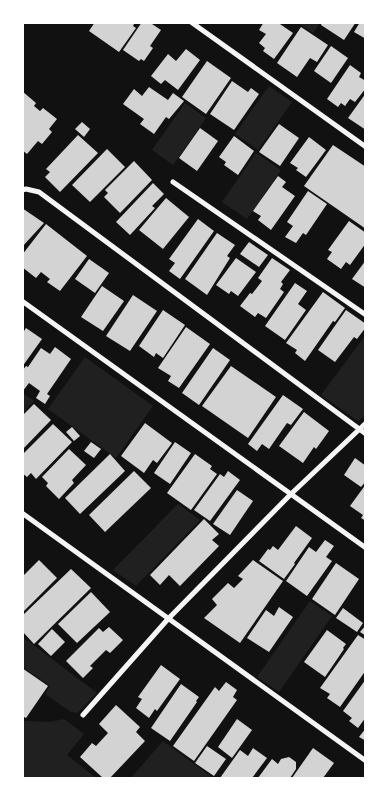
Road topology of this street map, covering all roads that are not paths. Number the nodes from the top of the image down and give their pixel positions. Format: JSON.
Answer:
{"nodes":[{"id":1,"x":191,"y":22,"type":"edge"},
{"id":2,"x":366,"y":147,"type":"edge"},
{"id":3,"x":173,"y":182,"type":"dead end"},
{"id":4,"x":22,"y":190,"type":"edge"},
{"id":5,"x":22,"y":301,"type":"edge"},
{"id":6,"x":366,"y":315,"type":"edge"},
{"id":7,"x":366,"y":423,"type":"edge"},
{"id":8,"x":359,"y":429,"type":"junction"},
{"id":9,"x":366,"y":434,"type":"edge"},
{"id":10,"x":291,"y":494,"type":"junction"},
{"id":11,"x":22,"y":513,"type":"edge"},
{"id":12,"x":366,"y":548,"type":"edge"},
{"id":13,"x":168,"y":619,"type":"junction"},
{"id":14,"x":82,"y":715,"type":"dead end"},
{"id":15,"x":366,"y":762,"type":"edge"}],
"edges":[{"from":1,"to":2,"type":"street"},
{"from":3,"to":6,"type":"street"},
{"from":4,"to":8,"type":"street"},
{"from":5,"to":10,"type":"street"},
{"from":7,"to":8,"type":"street"},
{"from":8,"to":9,"type":"street"},
{"from":8,"to":10,"type":"street"},
{"from":10,"to":12,"type":"street"},
{"from":10,"to":13,"type":"street"},
{"from":11,"to":13,"type":"street"},
{"from":13,"to":14,"type":"street"},
{"from":13,"to":15,"type":"street"}]}
